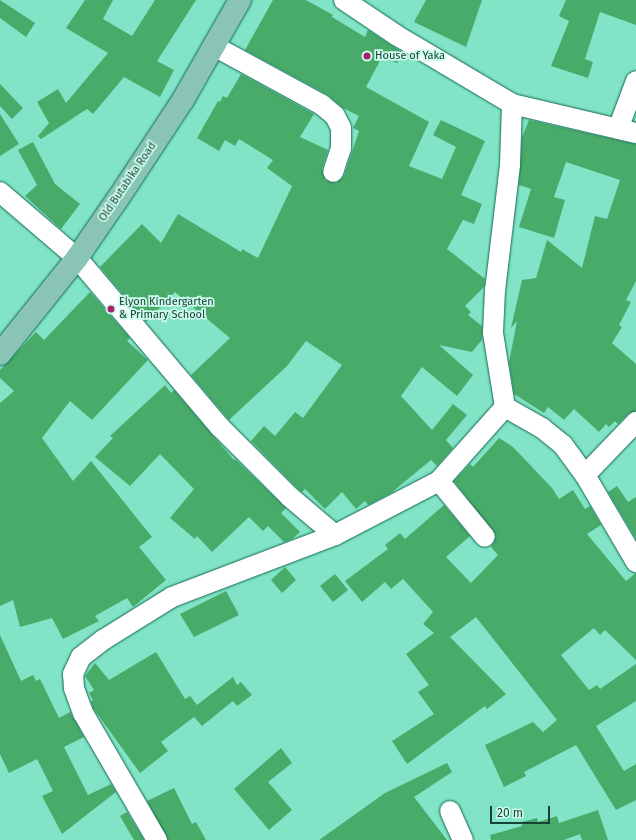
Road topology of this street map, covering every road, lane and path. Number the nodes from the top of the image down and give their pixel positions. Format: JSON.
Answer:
{"nodes":[{"id":1,"x":240,"y":0,"type":"edge"},
{"id":2,"x":344,"y":0,"type":"edge"},
{"id":3,"x":214,"y":46,"type":"junction"},
{"id":4,"x":636,"y":81,"type":"edge"},
{"id":5,"x":512,"y":104,"type":"junction"},
{"id":6,"x":627,"y":131,"type":"edge"},
{"id":7,"x":333,"y":172,"type":"dead end"},
{"id":8,"x":0,"y":192,"type":"edge"},
{"id":9,"x":77,"y":258,"type":"junction"},
{"id":10,"x":0,"y":354,"type":"edge"},
{"id":11,"x":505,"y":407,"type":"junction"},
{"id":12,"x":636,"y":422,"type":"edge"},
{"id":13,"x":585,"y":475,"type":"junction"},
{"id":14,"x":440,"y":481,"type":"junction"},
{"id":15,"x":335,"y":535,"type":"junction"},
{"id":16,"x":485,"y":537,"type":"dead end"},
{"id":17,"x":636,"y":562,"type":"edge"},
{"id":18,"x":450,"y":811,"type":"dead end"},
{"id":19,"x":157,"y":840,"type":"edge"},
{"id":20,"x":463,"y":840,"type":"edge"}],
"edges":[{"from":1,"to":3,"type":"main road","name":"Old Butabika Road"},
{"from":2,"to":5,"type":"street"},
{"from":3,"to":7,"type":"street"},
{"from":3,"to":9,"type":"main road","name":"Old Butabika Road"},
{"from":4,"to":6,"type":"street"},
{"from":5,"to":6,"type":"street"},
{"from":5,"to":11,"type":"street"},
{"from":8,"to":9,"type":"street"},
{"from":9,"to":10,"type":"main road","name":"Old Butabika Road"},
{"from":9,"to":15,"type":"street"},
{"from":11,"to":13,"type":"street"},
{"from":11,"to":14,"type":"street"},
{"from":12,"to":13,"type":"street"},
{"from":13,"to":17,"type":"street"},
{"from":14,"to":15,"type":"street"},
{"from":14,"to":16,"type":"street"},
{"from":15,"to":19,"type":"street"},
{"from":18,"to":20,"type":"street"}]}
